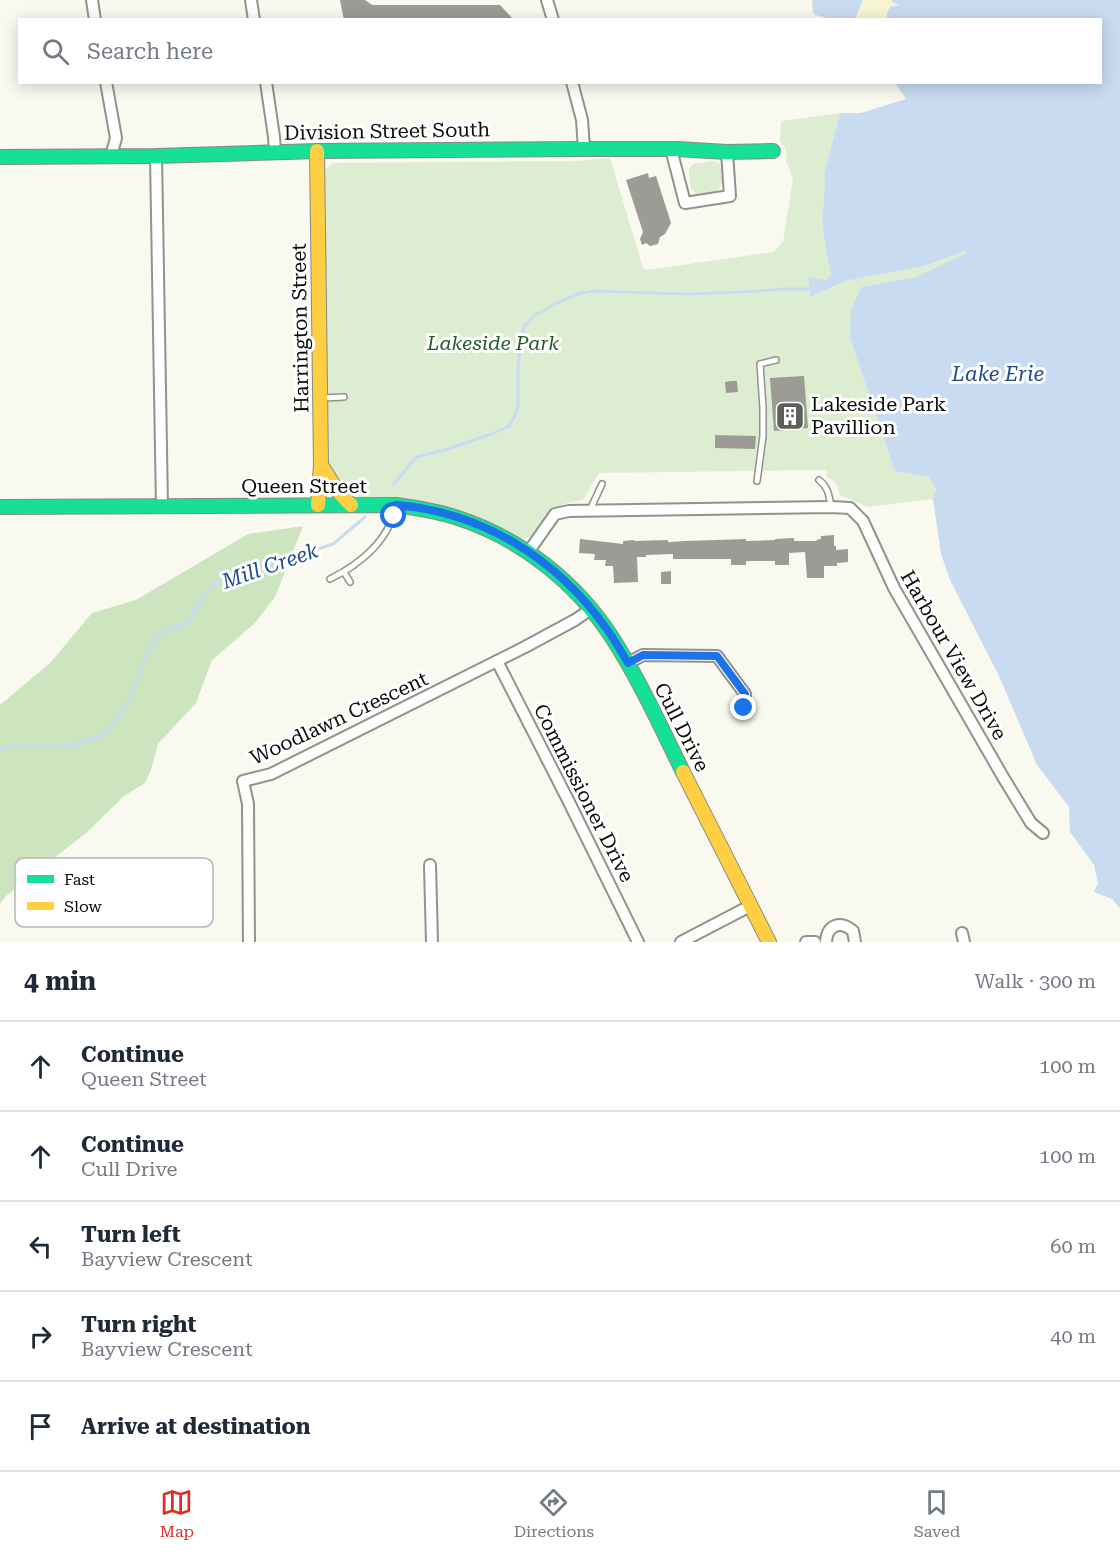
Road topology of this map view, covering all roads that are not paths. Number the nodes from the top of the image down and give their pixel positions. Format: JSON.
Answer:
{"nodes":[{"id":1,"x":92,"y":0,"type":"edge"},
{"id":2,"x":251,"y":0,"type":"edge"},
{"id":3,"x":547,"y":0,"type":"edge"},
{"id":4,"x":95,"y":18,"type":"edge"},
{"id":5,"x":254,"y":18,"type":"edge"},
{"id":6,"x":552,"y":18,"type":"edge"},
{"id":7,"x":106,"y":84,"type":"edge"},
{"id":8,"x":266,"y":84,"type":"edge"},
{"id":9,"x":573,"y":84,"type":"edge"},
{"id":10,"x":584,"y":148,"type":"junction"},
{"id":11,"x":671,"y":149,"type":"junction"},
{"id":12,"x":317,"y":151,"type":"junction"},
{"id":13,"x":773,"y":151,"type":"dead end"},
{"id":14,"x":275,"y":152,"type":"junction"},
{"id":15,"x":727,"y":152,"type":"junction"},
{"id":16,"x":111,"y":156,"type":"junction"},
{"id":17,"x":156,"y":156,"type":"junction"},
{"id":18,"x":0,"y":157,"type":"edge"},
{"id":19,"x":776,"y":360,"type":"dead end"},
{"id":20,"x":344,"y":397,"type":"dead end"},
{"id":21,"x":320,"y":398,"type":"junction"},
{"id":22,"x":321,"y":465,"type":"junction"},
{"id":23,"x":819,"y":480,"type":"dead end"},
{"id":24,"x":757,"y":481,"type":"dead end"},
{"id":25,"x":602,"y":484,"type":"dead end"},
{"id":26,"x":318,"y":505,"type":"junction"},
{"id":27,"x":351,"y":505,"type":"junction"},
{"id":28,"x":396,"y":505,"type":"junction"},
{"id":29,"x":162,"y":506,"type":"junction"},
{"id":30,"x":0,"y":507,"type":"edge"},
{"id":31,"x":831,"y":507,"type":"junction"},
{"id":32,"x":589,"y":511,"type":"junction"},
{"id":33,"x":529,"y":551,"type":"junction"},
{"id":34,"x":344,"y":572,"type":"junction"},
{"id":35,"x":330,"y":579,"type":"dead end"},
{"id":36,"x":350,"y":582,"type":"dead end"},
{"id":37,"x":591,"y":609,"type":"junction"},
{"id":38,"x":497,"y":661,"type":"junction"},
{"id":39,"x":628,"y":663,"type":"junction"},
{"id":40,"x":744,"y":708,"type":"dead end"},
{"id":41,"x":1042,"y":833,"type":"dead end"},
{"id":42,"x":430,"y":865,"type":"dead end"},
{"id":43,"x":750,"y":906,"type":"junction"},
{"id":44,"x":249,"y":942,"type":"edge"},
{"id":45,"x":432,"y":942,"type":"edge"},
{"id":46,"x":638,"y":942,"type":"edge"},
{"id":47,"x":681,"y":942,"type":"edge"},
{"id":48,"x":769,"y":942,"type":"edge"},
{"id":49,"x":806,"y":942,"type":"edge"},
{"id":50,"x":815,"y":942,"type":"edge"},
{"id":51,"x":826,"y":942,"type":"edge"},
{"id":52,"x":855,"y":942,"type":"edge"}],
"edges":[{"from":1,"to":4,"type":"street"},
{"from":2,"to":5,"type":"street"},
{"from":3,"to":6,"type":"street"},
{"from":7,"to":16,"type":"street"},
{"from":8,"to":14,"type":"street"},
{"from":9,"to":10,"type":"street"},
{"from":10,"to":11,"type":"street","name":"Division Street South"},
{"from":10,"to":12,"type":"street","name":"Division Street South"},
{"from":11,"to":15,"type":"street","name":"Division Street South"},
{"from":11,"to":15,"type":"street"},
{"from":12,"to":14,"type":"street","name":"Division Street South"},
{"from":12,"to":21,"type":"street","name":"Harrington Street"},
{"from":13,"to":15,"type":"street","name":"Division Street South"},
{"from":14,"to":17,"type":"street","name":"Division Street South"},
{"from":16,"to":17,"type":"street","name":"Division Street South"},
{"from":16,"to":18,"type":"street","name":"Division Street South"},
{"from":17,"to":29,"type":"street"},
{"from":19,"to":24,"type":"lane"},
{"from":20,"to":21,"type":"lane"},
{"from":21,"to":22,"type":"street","name":"Harrington Street"},
{"from":22,"to":26,"type":"street","name":"Harrington Street"},
{"from":22,"to":27,"type":"street"},
{"from":23,"to":31,"type":"lane"},
{"from":25,"to":32,"type":"lane"},
{"from":26,"to":27,"type":"street","name":"Queen Street"},
{"from":26,"to":29,"type":"street","name":"Queen Street"},
{"from":27,"to":28,"type":"street","name":"Queen Street"},
{"from":28,"to":33,"type":"street","name":"Queen Street"},
{"from":28,"to":34,"type":"lane"},
{"from":29,"to":30,"type":"street","name":"Queen Street"},
{"from":31,"to":32,"type":"street"},
{"from":31,"to":41,"type":"street","name":"Harbour View Drive"},
{"from":32,"to":33,"type":"street"},
{"from":33,"to":37,"type":"street","name":"Cull Drive"},
{"from":34,"to":35,"type":"lane"},
{"from":34,"to":36,"type":"lane"},
{"from":37,"to":38,"type":"street","name":"Woodlawn Crescent"},
{"from":37,"to":39,"type":"street","name":"Cull Drive"},
{"from":38,"to":44,"type":"street","name":"Woodlawn Crescent"},
{"from":38,"to":46,"type":"street","name":"Commissioner Drive"},
{"from":39,"to":40,"type":"street"},
{"from":39,"to":43,"type":"street","name":"Cull Drive"},
{"from":42,"to":45,"type":"street"},
{"from":43,"to":47,"type":"street"},
{"from":43,"to":48,"type":"street","name":"Cull Drive"},
{"from":49,"to":50,"type":"street"},
{"from":51,"to":52,"type":"street"}]}
